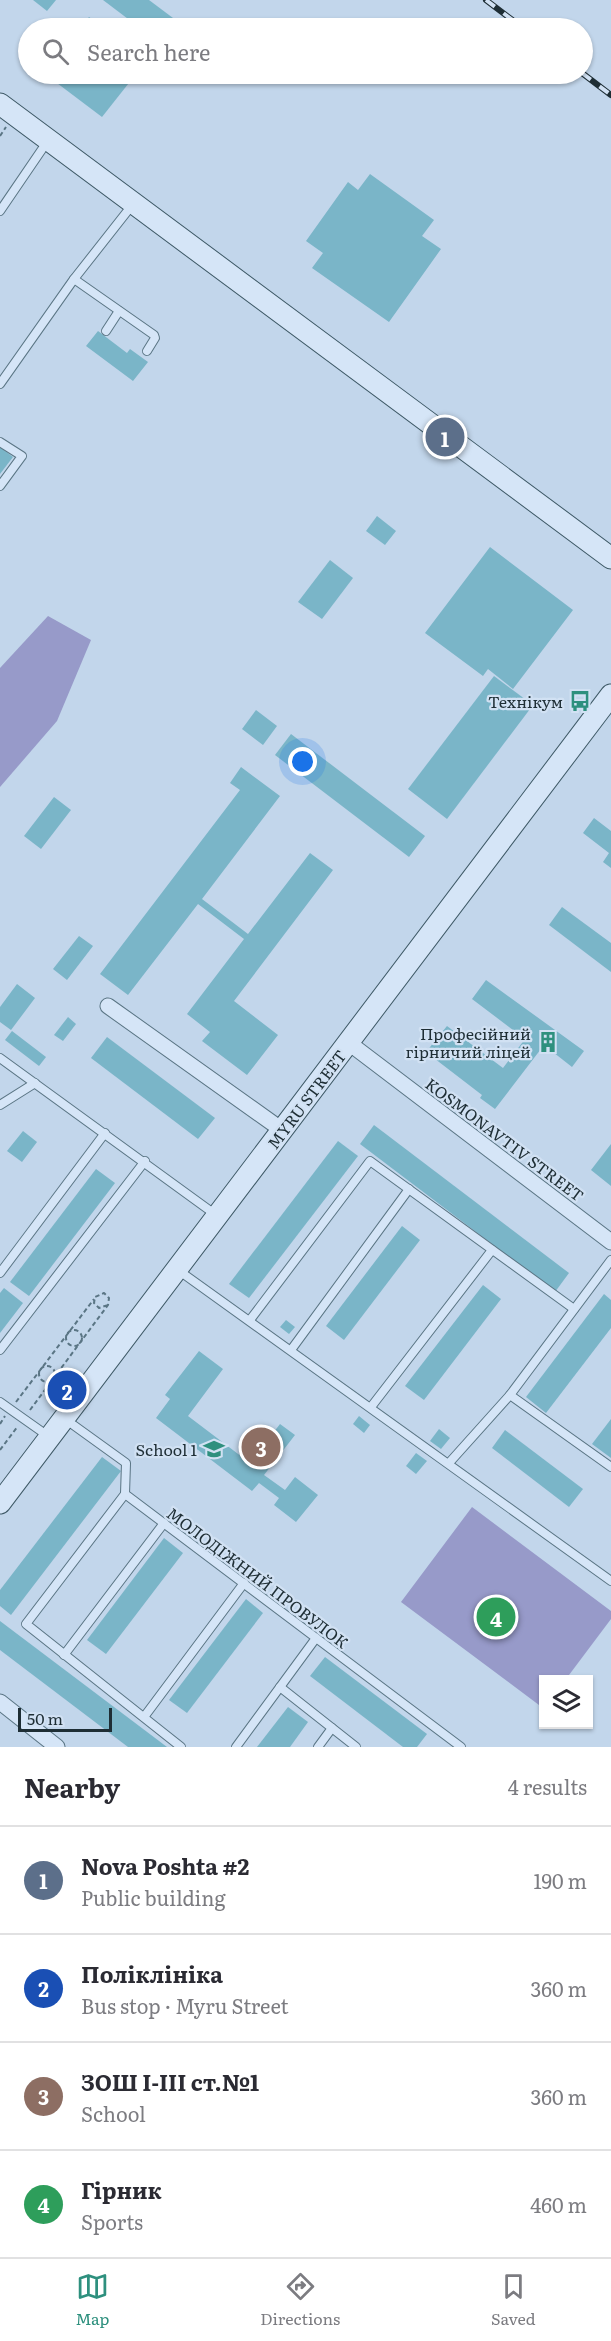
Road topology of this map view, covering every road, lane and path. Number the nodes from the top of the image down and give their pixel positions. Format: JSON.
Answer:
{"nodes":[{"id":1,"x":0,"y":104,"type":"edge"},
{"id":2,"x":48,"y":140,"type":"junction"},
{"id":3,"x":133,"y":203,"type":"junction"},
{"id":4,"x":0,"y":211,"type":"edge"},
{"id":5,"x":74,"y":279,"type":"junction"},
{"id":6,"x":119,"y":311,"type":"junction"},
{"id":7,"x":106,"y":331,"type":"dead end"},
{"id":8,"x":147,"y":351,"type":"dead end"},
{"id":9,"x":0,"y":384,"type":"edge"},
{"id":10,"x":0,"y":442,"type":"edge"},
{"id":11,"x":0,"y":486,"type":"edge"},
{"id":12,"x":611,"y":558,"type":"edge"},
{"id":13,"x":611,"y":695,"type":"edge"},
{"id":14,"x":108,"y":1006,"type":"dead end"},
{"id":15,"x":348,"y":1043,"type":"junction"},
{"id":16,"x":0,"y":1058,"type":"edge"},
{"id":17,"x":35,"y":1083,"type":"junction"},
{"id":18,"x":0,"y":1105,"type":"edge"},
{"id":19,"x":282,"y":1130,"type":"junction"},
{"id":20,"x":105,"y":1133,"type":"junction"},
{"id":21,"x":145,"y":1161,"type":"junction"},
{"id":22,"x":409,"y":1189,"type":"junction"},
{"id":23,"x":217,"y":1216,"type":"junction"},
{"id":24,"x":611,"y":1242,"type":"edge"},
{"id":25,"x":492,"y":1250,"type":"junction"},
{"id":26,"x":611,"y":1260,"type":"edge"},
{"id":27,"x":177,"y":1269,"type":"junction"},
{"id":28,"x":0,"y":1273,"type":"edge"},
{"id":29,"x":95,"y":1297,"type":"junction"},
{"id":30,"x":108,"y":1305,"type":"junction"},
{"id":31,"x":574,"y":1309,"type":"junction"},
{"id":32,"x":250,"y":1320,"type":"junction"},
{"id":33,"x":67,"y":1333,"type":"junction"},
{"id":34,"x":80,"y":1343,"type":"junction"},
{"id":35,"x":0,"y":1350,"type":"edge"},
{"id":36,"x":291,"y":1350,"type":"junction"},
{"id":37,"x":40,"y":1370,"type":"junction"},
{"id":38,"x":53,"y":1379,"type":"junction"},
{"id":39,"x":510,"y":1395,"type":"junction"},
{"id":40,"x":0,"y":1402,"type":"edge"},
{"id":41,"x":371,"y":1407,"type":"junction"},
{"id":42,"x":11,"y":1409,"type":"junction"},
{"id":43,"x":64,"y":1418,"type":"junction"},
{"id":44,"x":23,"y":1419,"type":"junction"},
{"id":45,"x":0,"y":1424,"type":"edge"},
{"id":46,"x":50,"y":1437,"type":"junction"},
{"id":47,"x":0,"y":1450,"type":"edge"},
{"id":48,"x":449,"y":1463,"type":"junction"},
{"id":49,"x":611,"y":1467,"type":"edge"},
{"id":50,"x":125,"y":1494,"type":"junction"},
{"id":51,"x":0,"y":1503,"type":"edge"},
{"id":52,"x":164,"y":1523,"type":"junction"},
{"id":53,"x":611,"y":1581,"type":"edge"},
{"id":54,"x":244,"y":1583,"type":"junction"},
{"id":55,"x":316,"y":1638,"type":"junction"},
{"id":56,"x":64,"y":1655,"type":"junction"},
{"id":57,"x":280,"y":1687,"type":"junction"},
{"id":58,"x":0,"y":1701,"type":"edge"},
{"id":59,"x":144,"y":1718,"type":"junction"},
{"id":60,"x":332,"y":1728,"type":"junction"},
{"id":61,"x":450,"y":1739,"type":"junction"},
{"id":62,"x":57,"y":1747,"type":"edge"},
{"id":63,"x":181,"y":1747,"type":"edge"},
{"id":64,"x":236,"y":1747,"type":"edge"},
{"id":65,"x":318,"y":1747,"type":"edge"},
{"id":66,"x":356,"y":1747,"type":"edge"},
{"id":67,"x":444,"y":1747,"type":"edge"},
{"id":68,"x":461,"y":1747,"type":"edge"}],
"edges":[{"from":1,"to":2,"type":"main road"},
{"from":2,"to":3,"type":"main road"},
{"from":2,"to":4,"type":"lane"},
{"from":3,"to":5,"type":"lane"},
{"from":3,"to":12,"type":"main road"},
{"from":5,"to":6,"type":"lane"},
{"from":5,"to":9,"type":"lane"},
{"from":6,"to":7,"type":"lane"},
{"from":6,"to":8,"type":"lane"},
{"from":10,"to":11,"type":"lane"},
{"from":13,"to":15,"type":"main road","name":"MYRU STREET"},
{"from":14,"to":19,"type":"street"},
{"from":15,"to":19,"type":"main road","name":"MYRU STREET"},
{"from":15,"to":24,"type":"street","name":"KOSMONAVTIV STREET"},
{"from":16,"to":17,"type":"lane"},
{"from":17,"to":18,"type":"lane"},
{"from":17,"to":20,"type":"lane"},
{"from":19,"to":23,"type":"main road","name":"MYRU STREET"},
{"from":20,"to":21,"type":"lane"},
{"from":20,"to":28,"type":"lane"},
{"from":21,"to":23,"type":"lane"},
{"from":21,"to":35,"type":"lane"},
{"from":22,"to":25,"type":"lane"},
{"from":22,"to":32,"type":"lane"},
{"from":22,"to":36,"type":"lane"},
{"from":23,"to":27,"type":"main road","name":"MYRU STREET"},
{"from":25,"to":31,"type":"lane"},
{"from":25,"to":41,"type":"lane"},
{"from":26,"to":31,"type":"lane"},
{"from":27,"to":32,"type":"lane"},
{"from":27,"to":43,"type":"main road","name":"MYRU STREET"},
{"from":29,"to":30,"type":"path"},
{"from":29,"to":30,"type":"path"},
{"from":29,"to":33,"type":"path"},
{"from":30,"to":34,"type":"path"},
{"from":31,"to":39,"type":"lane"},
{"from":32,"to":36,"type":"lane"},
{"from":33,"to":34,"type":"path"},
{"from":33,"to":34,"type":"path"},
{"from":33,"to":37,"type":"path"},
{"from":34,"to":38,"type":"path"},
{"from":36,"to":41,"type":"lane"},
{"from":37,"to":38,"type":"path"},
{"from":37,"to":38,"type":"path"},
{"from":37,"to":42,"type":"path"},
{"from":38,"to":44,"type":"path"},
{"from":39,"to":48,"type":"lane"},
{"from":39,"to":49,"type":"lane"},
{"from":40,"to":42,"type":"lane"},
{"from":41,"to":48,"type":"lane"},
{"from":42,"to":44,"type":"lane"},
{"from":42,"to":45,"type":"path"},
{"from":43,"to":46,"type":"main road","name":"MYRU STREET"},
{"from":43,"to":50,"type":"lane"},
{"from":44,"to":46,"type":"lane"},
{"from":44,"to":47,"type":"path"},
{"from":46,"to":51,"type":"main road","name":"MYRU STREET"},
{"from":48,"to":53,"type":"lane"},
{"from":50,"to":52,"type":"lane","name":"МОЛОДІЖНИЙ ПРОВУЛОК"},
{"from":50,"to":56,"type":"lane"},
{"from":52,"to":54,"type":"lane","name":"МОЛОДІЖНИЙ ПРОВУЛОК"},
{"from":52,"to":56,"type":"lane"},
{"from":54,"to":55,"type":"lane","name":"МОЛОДІЖНИЙ ПРОВУЛОК"},
{"from":54,"to":59,"type":"lane"},
{"from":55,"to":57,"type":"lane"},
{"from":55,"to":61,"type":"lane","name":"МОЛОДІЖНИЙ ПРОВУЛОК"},
{"from":56,"to":59,"type":"lane"},
{"from":57,"to":60,"type":"lane"},
{"from":57,"to":64,"type":"lane"},
{"from":58,"to":62,"type":"street"},
{"from":59,"to":63,"type":"lane"},
{"from":60,"to":65,"type":"lane"},
{"from":60,"to":66,"type":"lane"},
{"from":61,"to":67,"type":"lane"},
{"from":61,"to":68,"type":"lane","name":"МОЛОДІЖНИЙ ПРОВУЛОК"}]}
